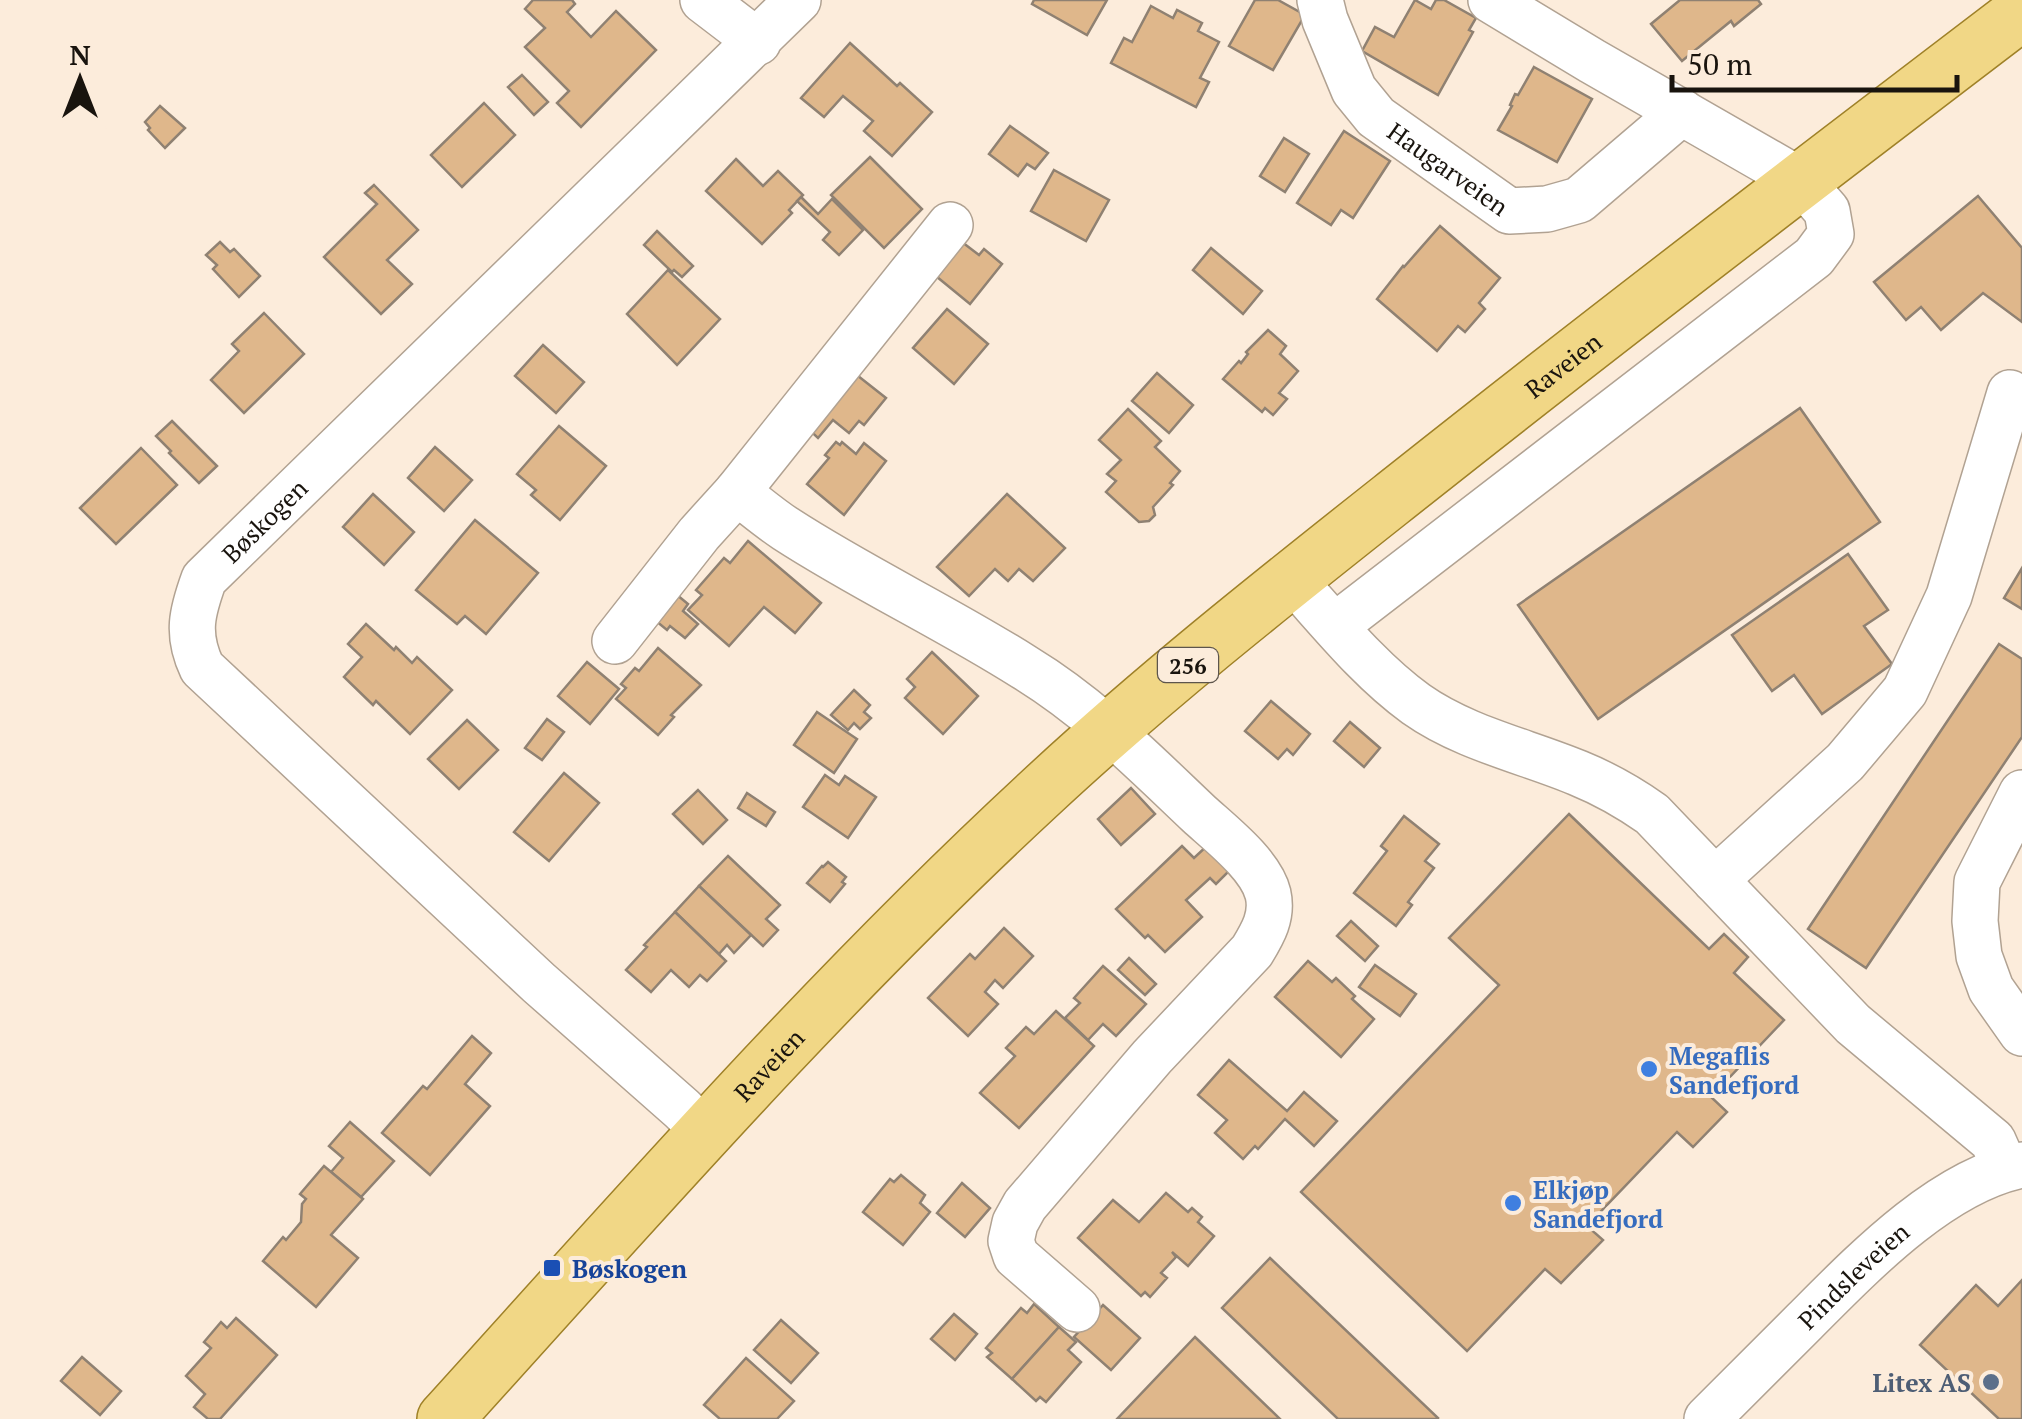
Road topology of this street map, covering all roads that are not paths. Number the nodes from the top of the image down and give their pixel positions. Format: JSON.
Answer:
{"nodes":[{"id":1,"x":704,"y":0,"type":"edge"},
{"id":2,"x":798,"y":0,"type":"edge"},
{"id":3,"x":1320,"y":0,"type":"edge"},
{"id":4,"x":1491,"y":0,"type":"edge"},
{"id":5,"x":2022,"y":12,"type":"edge"},
{"id":6,"x":758,"y":42,"type":"junction"},
{"id":7,"x":1682,"y":112,"type":"junction"},
{"id":8,"x":1801,"y":181,"type":"junction"},
{"id":9,"x":950,"y":226,"type":"dead end"},
{"id":10,"x":2010,"y":393,"type":"dead end"},
{"id":11,"x":737,"y":492,"type":"junction"},
{"id":12,"x":1292,"y":579,"type":"junction"},
{"id":13,"x":1335,"y":626,"type":"junction"},
{"id":14,"x":615,"y":641,"type":"dead end"},
{"id":15,"x":1110,"y":729,"type":"junction"},
{"id":16,"x":2022,"y":793,"type":"edge"},
{"id":17,"x":1715,"y":880,"type":"junction"},
{"id":18,"x":2022,"y":1033,"type":"edge"},
{"id":19,"x":706,"y":1134,"type":"junction"},
{"id":20,"x":2013,"y":1167,"type":"edge"},
{"id":21,"x":1076,"y":1309,"type":"dead end"},
{"id":22,"x":445,"y":1419,"type":"edge"},
{"id":23,"x":1707,"y":1419,"type":"edge"}],
"edges":[{"from":1,"to":6,"type":"street"},
{"from":2,"to":6,"type":"street","name":"Bøskogen"},
{"from":3,"to":7,"type":"street","name":"Haugarveien"},
{"from":4,"to":7,"type":"street"},
{"from":5,"to":8,"type":"main road","name":"Raveien","number":"256"},
{"from":6,"to":19,"type":"street","name":"Bøskogen"},
{"from":7,"to":8,"type":"street"},
{"from":8,"to":12,"type":"main road","name":"Raveien","number":"256"},
{"from":8,"to":13,"type":"street"},
{"from":9,"to":11,"type":"street"},
{"from":10,"to":17,"type":"street"},
{"from":11,"to":14,"type":"street"},
{"from":11,"to":15,"type":"street"},
{"from":12,"to":13,"type":"street"},
{"from":12,"to":15,"type":"main road","name":"Raveien","number":"256"},
{"from":13,"to":17,"type":"street"},
{"from":15,"to":19,"type":"main road","name":"Raveien","number":"256"},
{"from":15,"to":21,"type":"street"},
{"from":16,"to":18,"type":"street"},
{"from":17,"to":20,"type":"street"},
{"from":19,"to":22,"type":"main road","name":"Raveien","number":"256"},
{"from":20,"to":23,"type":"street","name":"Pindsleveien"}]}
